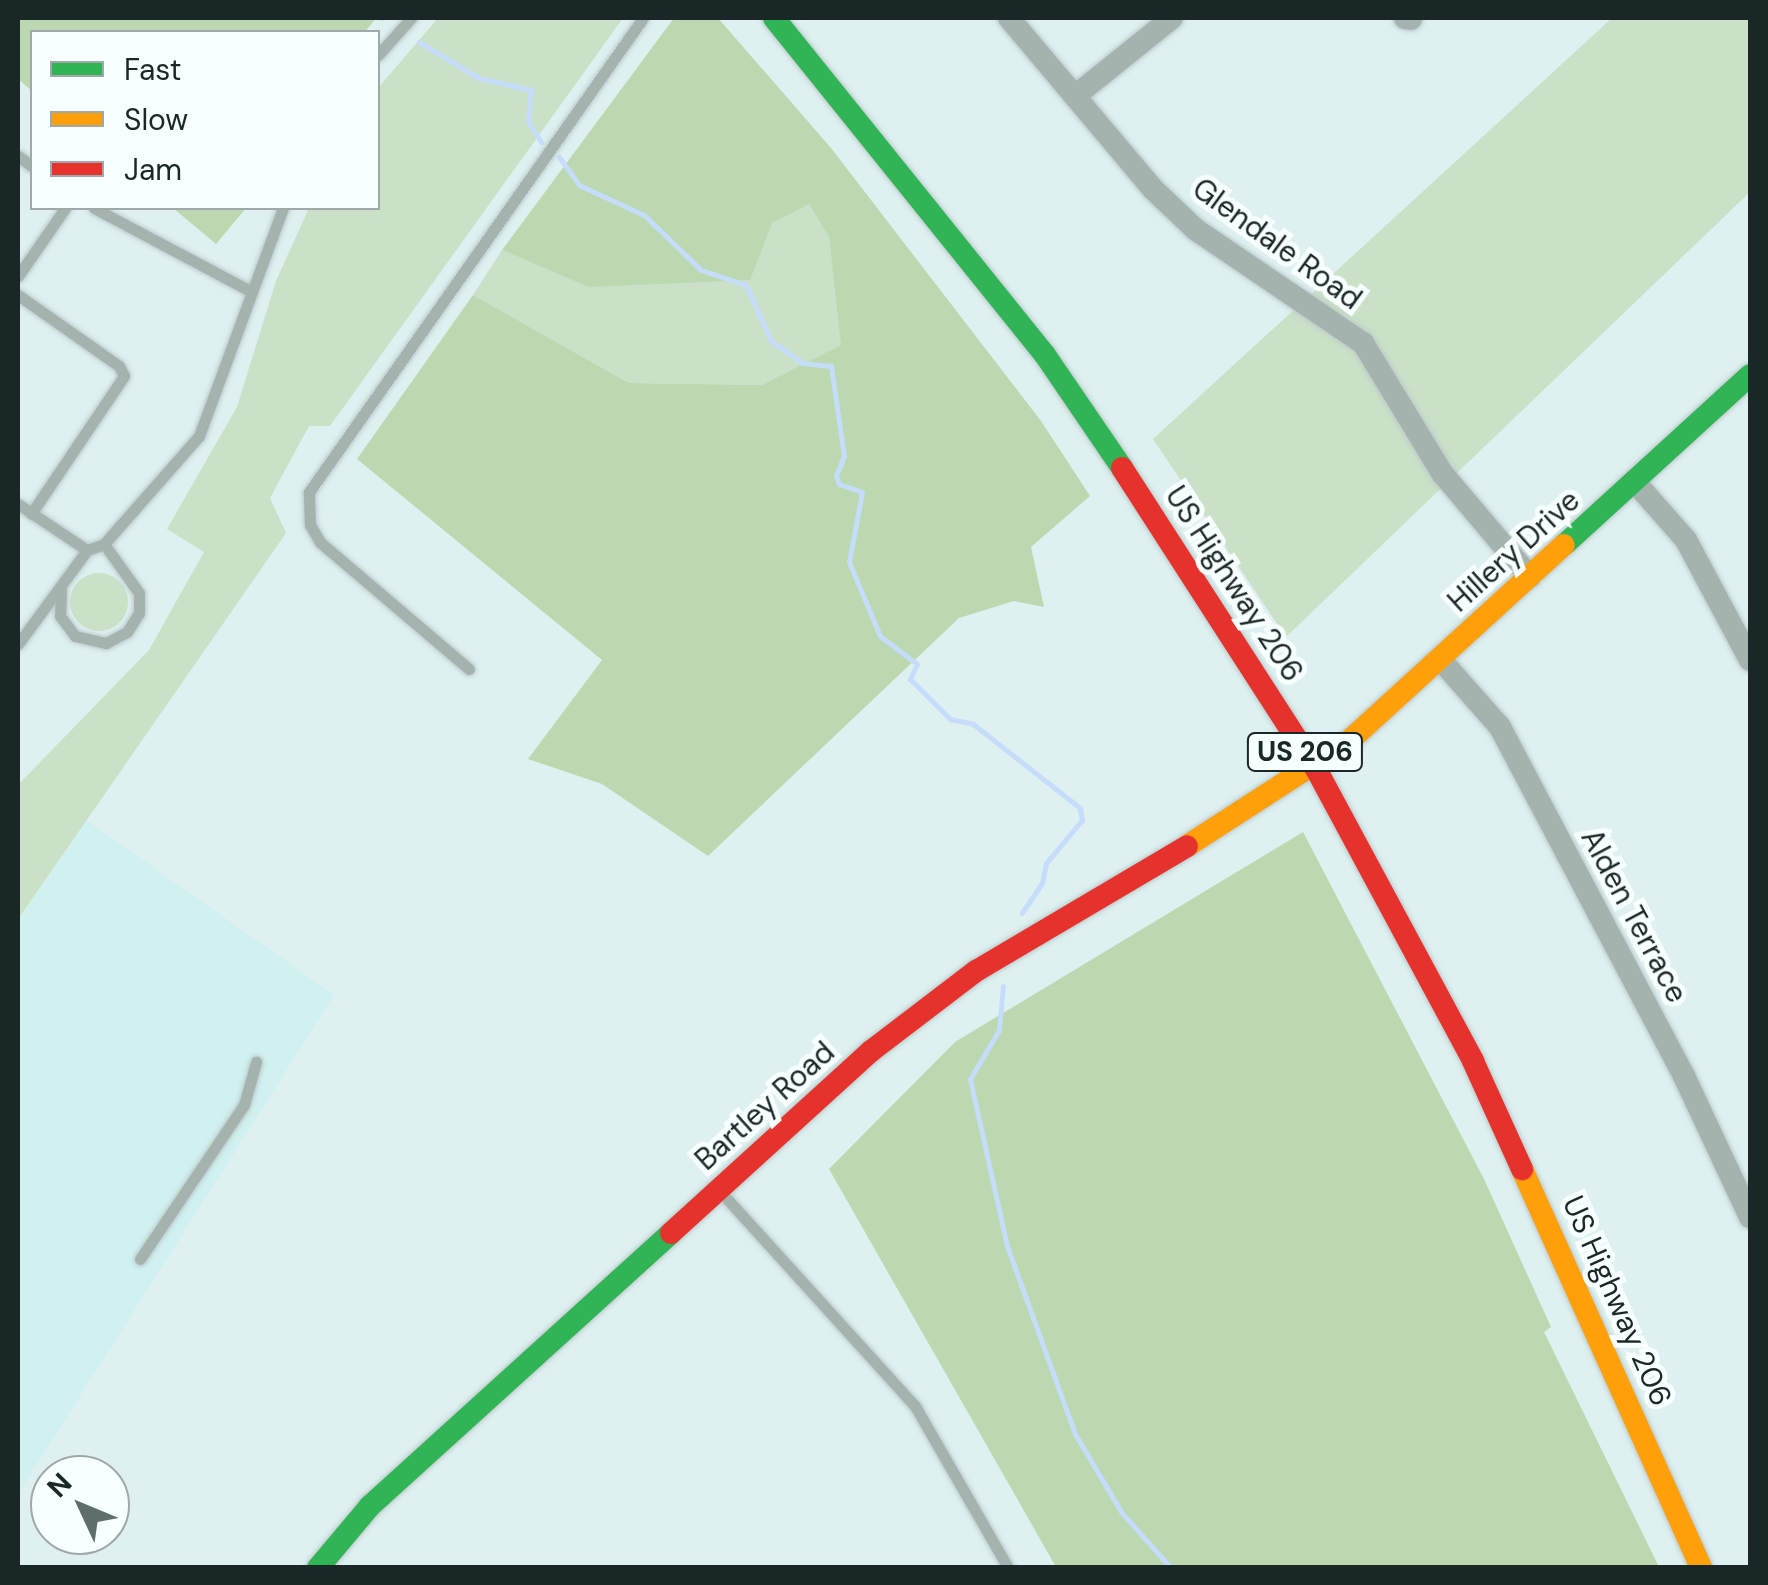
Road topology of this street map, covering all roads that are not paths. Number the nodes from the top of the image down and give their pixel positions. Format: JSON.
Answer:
{"nodes":[{"id":1,"x":411,"y":18,"type":"edge"},
{"id":2,"x":643,"y":18,"type":"edge"},
{"id":3,"x":774,"y":18,"type":"edge"},
{"id":4,"x":1009,"y":18,"type":"edge"},
{"id":5,"x":1172,"y":18,"type":"edge"},
{"id":6,"x":380,"y":53,"type":"edge"},
{"id":7,"x":1075,"y":96,"type":"junction"},
{"id":8,"x":65,"y":210,"type":"edge"},
{"id":9,"x":98,"y":210,"type":"edge"},
{"id":10,"x":282,"y":210,"type":"edge"},
{"id":11,"x":18,"y":276,"type":"edge"},
{"id":12,"x":248,"y":290,"type":"junction"},
{"id":13,"x":18,"y":295,"type":"edge"},
{"id":14,"x":1750,"y":375,"type":"edge"},
{"id":15,"x":1634,"y":481,"type":"junction"},
{"id":16,"x":18,"y":504,"type":"edge"},
{"id":17,"x":31,"y":514,"type":"junction"},
{"id":18,"x":104,"y":544,"type":"junction"},
{"id":19,"x":87,"y":550,"type":"junction"},
{"id":20,"x":1530,"y":577,"type":"junction"},
{"id":21,"x":64,"y":581,"type":"junction"},
{"id":22,"x":18,"y":644,"type":"edge"},
{"id":23,"x":1440,"y":659,"type":"junction"},
{"id":24,"x":1750,"y":660,"type":"edge"},
{"id":25,"x":469,"y":668,"type":"dead end"},
{"id":26,"x":1314,"y":767,"type":"junction"},
{"id":27,"x":256,"y":1062,"type":"dead end"},
{"id":28,"x":719,"y":1190,"type":"junction"},
{"id":29,"x":1750,"y":1218,"type":"edge"},
{"id":30,"x":140,"y":1259,"type":"dead end"},
{"id":31,"x":318,"y":1568,"type":"edge"},
{"id":32,"x":1008,"y":1568,"type":"edge"},
{"id":33,"x":1701,"y":1568,"type":"edge"}],
"edges":[{"from":1,"to":6,"type":"lane"},
{"from":2,"to":25,"type":"lane"},
{"from":3,"to":26,"type":"main road","name":"US Highway 206","number":"US 206"},
{"from":4,"to":7,"type":"street","name":"Glendale Road"},
{"from":5,"to":7,"type":"street"},
{"from":7,"to":20,"type":"street","name":"Glendale Road"},
{"from":8,"to":11,"type":"lane"},
{"from":9,"to":12,"type":"lane"},
{"from":10,"to":12,"type":"lane"},
{"from":12,"to":18,"type":"lane"},
{"from":13,"to":17,"type":"lane"},
{"from":14,"to":15,"type":"main road","name":"Hillery Drive"},
{"from":15,"to":20,"type":"main road","name":"Hillery Drive"},
{"from":15,"to":24,"type":"street"},
{"from":16,"to":17,"type":"lane"},
{"from":17,"to":19,"type":"lane"},
{"from":18,"to":19,"type":"lane"},
{"from":18,"to":21,"type":"lane"},
{"from":19,"to":21,"type":"lane"},
{"from":20,"to":23,"type":"main road","name":"Hillery Drive"},
{"from":21,"to":22,"type":"lane"},
{"from":23,"to":26,"type":"main road","name":"Hillery Drive"},
{"from":23,"to":29,"type":"street","name":"Alden Terrace"},
{"from":26,"to":28,"type":"main road","name":"Bartley Road"},
{"from":26,"to":33,"type":"main road","name":"US Highway 206","number":"US 206"},
{"from":27,"to":30,"type":"lane"},
{"from":28,"to":31,"type":"main road","name":"Bartley Road"},
{"from":28,"to":32,"type":"lane"}]}
